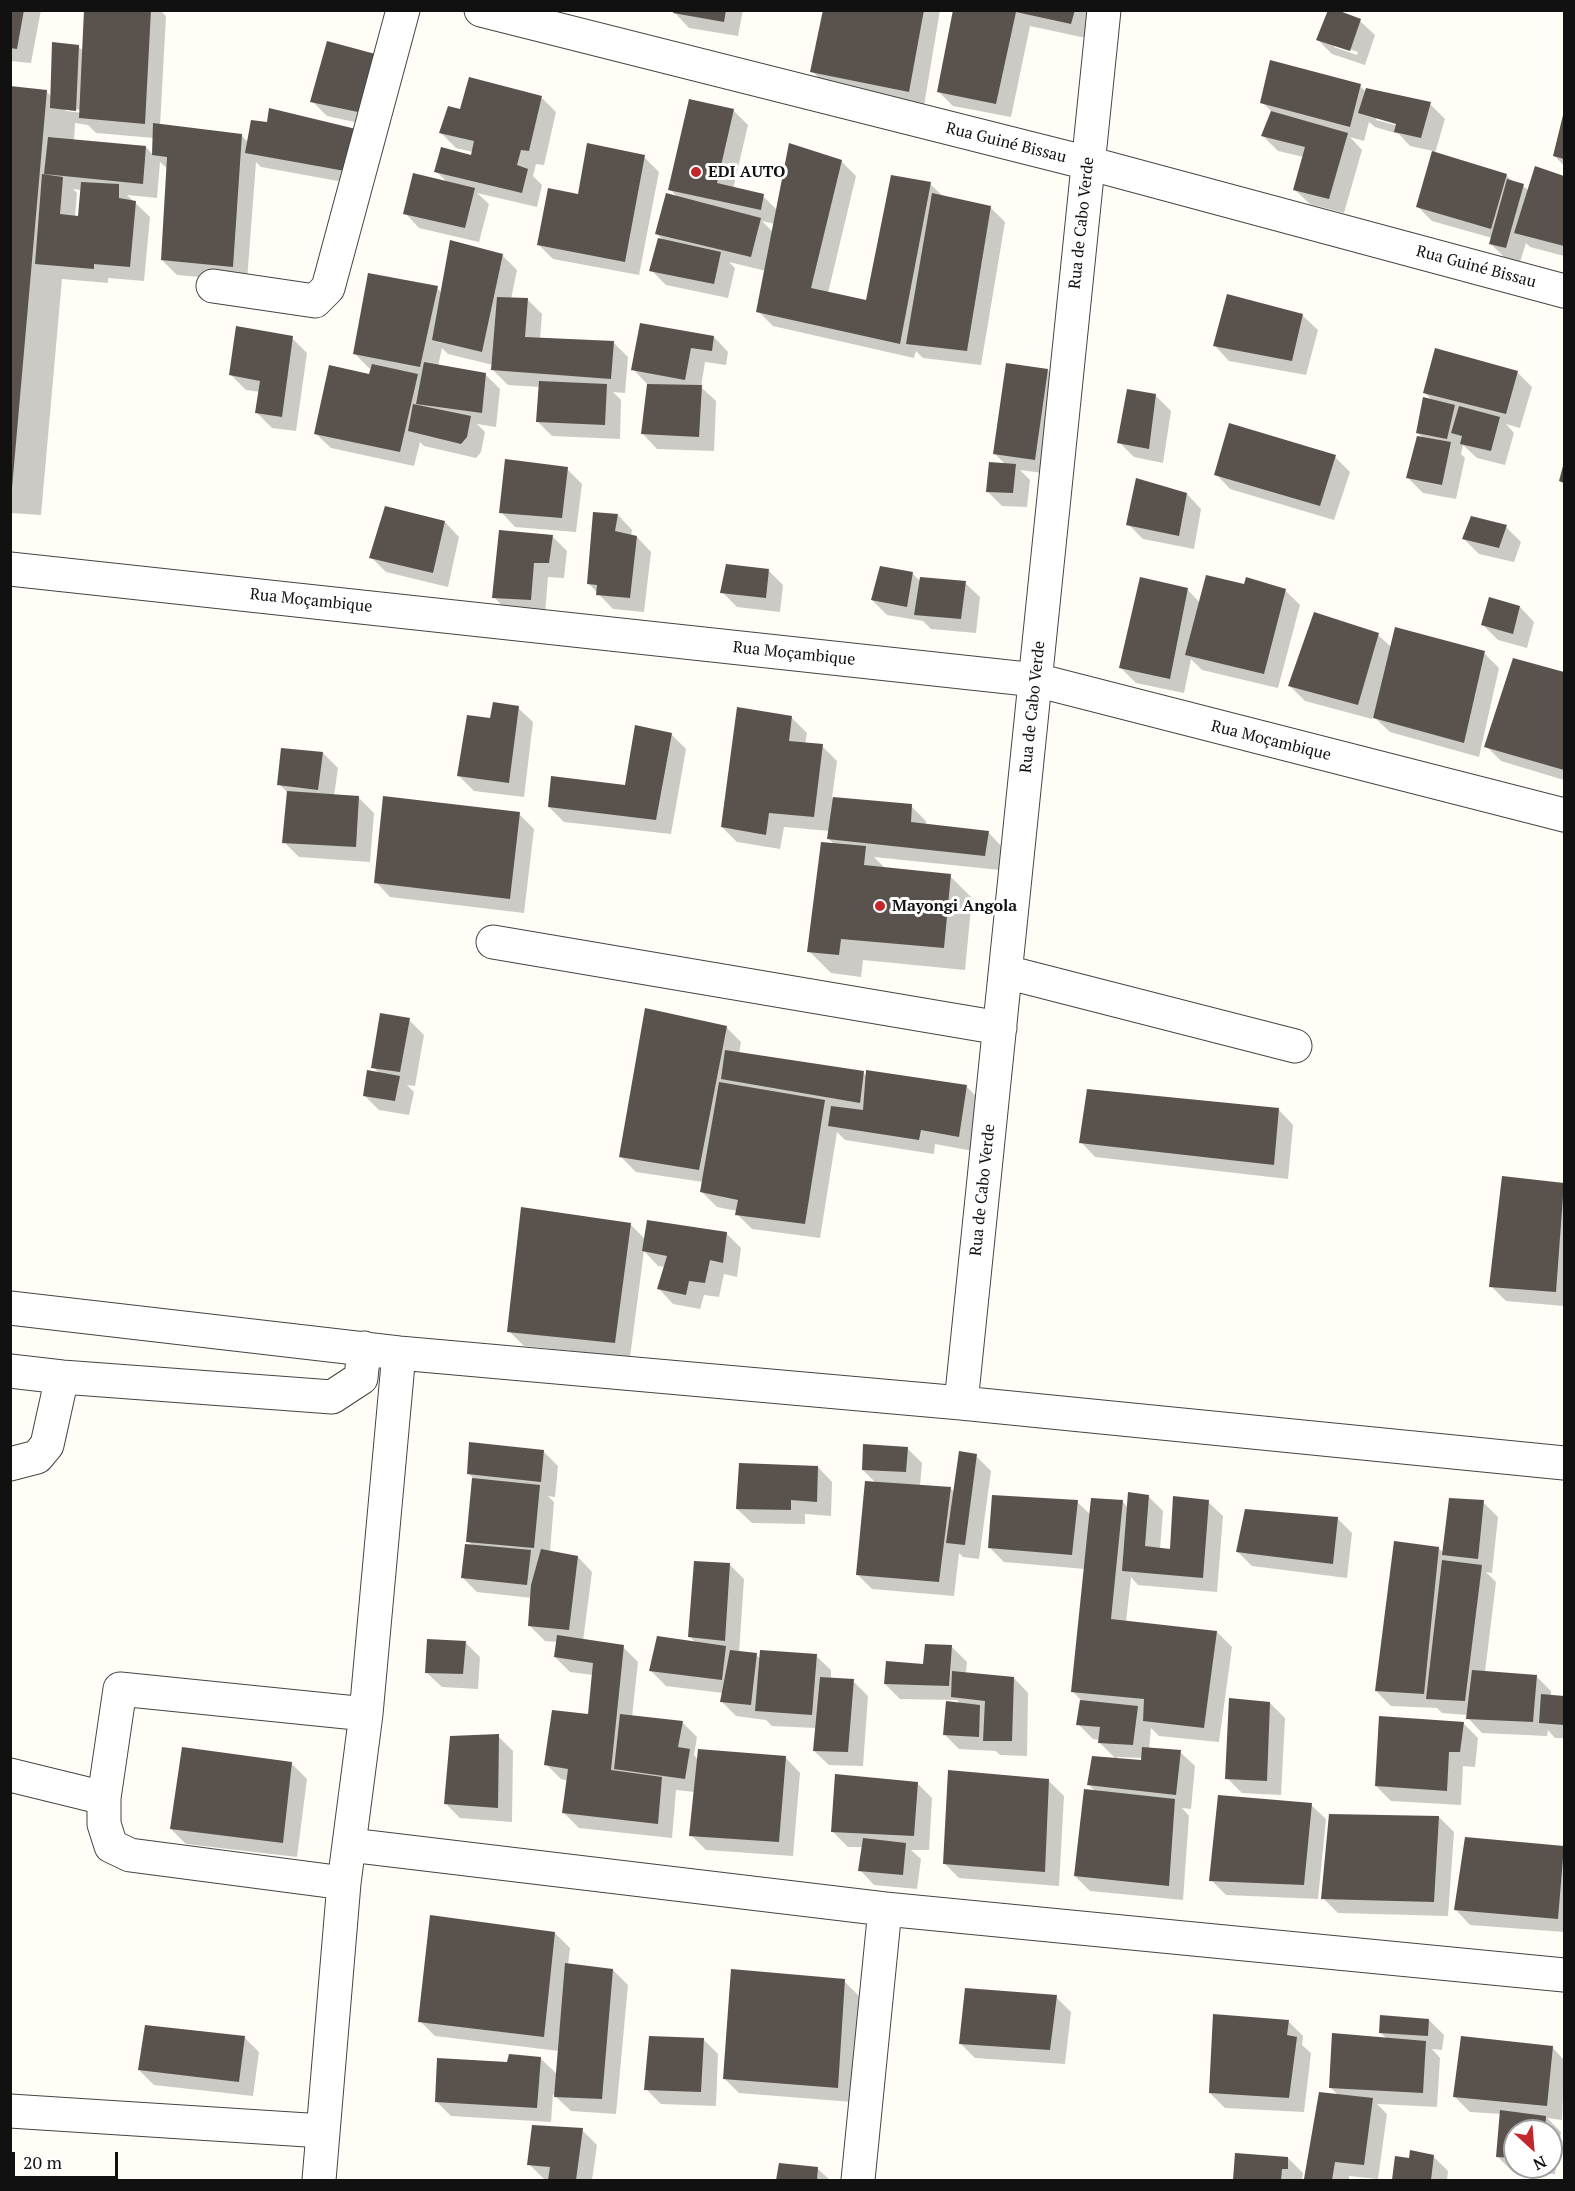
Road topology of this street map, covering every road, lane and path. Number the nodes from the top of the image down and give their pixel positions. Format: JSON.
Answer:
{"nodes":[{"id":1,"x":403,"y":10,"type":"edge"},
{"id":2,"x":481,"y":10,"type":"edge"},
{"id":3,"x":1104,"y":10,"type":"edge"},
{"id":4,"x":1088,"y":163,"type":"junction"},
{"id":5,"x":213,"y":286,"type":"dead end"},
{"id":6,"x":1564,"y":291,"type":"edge"},
{"id":7,"x":10,"y":569,"type":"edge"},
{"id":8,"x":1036,"y":680,"type":"junction"},
{"id":9,"x":1564,"y":815,"type":"edge"},
{"id":10,"x":493,"y":942,"type":"dead end"},
{"id":11,"x":1006,"y":972,"type":"junction"},
{"id":12,"x":1000,"y":1028,"type":"junction"},
{"id":13,"x":1296,"y":1046,"type":"dead end"},
{"id":14,"x":10,"y":1308,"type":"edge"},
{"id":15,"x":364,"y":1348,"type":"junction"},
{"id":16,"x":399,"y":1353,"type":"junction"},
{"id":17,"x":10,"y":1371,"type":"edge"},
{"id":18,"x":62,"y":1377,"type":"junction"},
{"id":19,"x":962,"y":1403,"type":"junction"},
{"id":20,"x":1564,"y":1463,"type":"edge"},
{"id":21,"x":10,"y":1464,"type":"edge"},
{"id":22,"x":366,"y":1714,"type":"junction"},
{"id":23,"x":10,"y":1775,"type":"edge"},
{"id":24,"x":104,"y":1798,"type":"junction"},
{"id":25,"x":350,"y":1845,"type":"junction"},
{"id":26,"x":344,"y":1883,"type":"junction"},
{"id":27,"x":885,"y":1909,"type":"junction"},
{"id":28,"x":1564,"y":1976,"type":"edge"},
{"id":29,"x":10,"y":2111,"type":"edge"},
{"id":30,"x":323,"y":2131,"type":"junction"},
{"id":31,"x":318,"y":2181,"type":"edge"},
{"id":32,"x":858,"y":2181,"type":"edge"}],
"edges":[{"from":1,"to":5,"type":"street"},
{"from":2,"to":4,"type":"street","name":"Rua Guiné Bissau"},
{"from":3,"to":4,"type":"street","name":"Rua de Cabo Verde"},
{"from":4,"to":6,"type":"street","name":"Rua Guiné Bissau"},
{"from":4,"to":8,"type":"street","name":"Rua de Cabo Verde"},
{"from":7,"to":8,"type":"street","name":"Rua Moçambique"},
{"from":8,"to":9,"type":"street","name":"Rua Moçambique"},
{"from":8,"to":11,"type":"street","name":"Rua de Cabo Verde"},
{"from":10,"to":12,"type":"street"},
{"from":11,"to":12,"type":"street","name":"Rua de Cabo Verde"},
{"from":11,"to":13,"type":"street"},
{"from":12,"to":19,"type":"street","name":"Rua de Cabo Verde"},
{"from":14,"to":15,"type":"street"},
{"from":15,"to":16,"type":"street"},
{"from":15,"to":18,"type":"street"},
{"from":16,"to":19,"type":"street"},
{"from":16,"to":22,"type":"street"},
{"from":17,"to":18,"type":"street"},
{"from":18,"to":21,"type":"street"},
{"from":19,"to":20,"type":"street"},
{"from":22,"to":24,"type":"street"},
{"from":22,"to":25,"type":"street"},
{"from":23,"to":24,"type":"street"},
{"from":24,"to":26,"type":"street"},
{"from":25,"to":26,"type":"street"},
{"from":25,"to":27,"type":"street"},
{"from":26,"to":30,"type":"street"},
{"from":27,"to":28,"type":"street"},
{"from":27,"to":32,"type":"street"},
{"from":29,"to":30,"type":"street"},
{"from":30,"to":31,"type":"street"}]}
